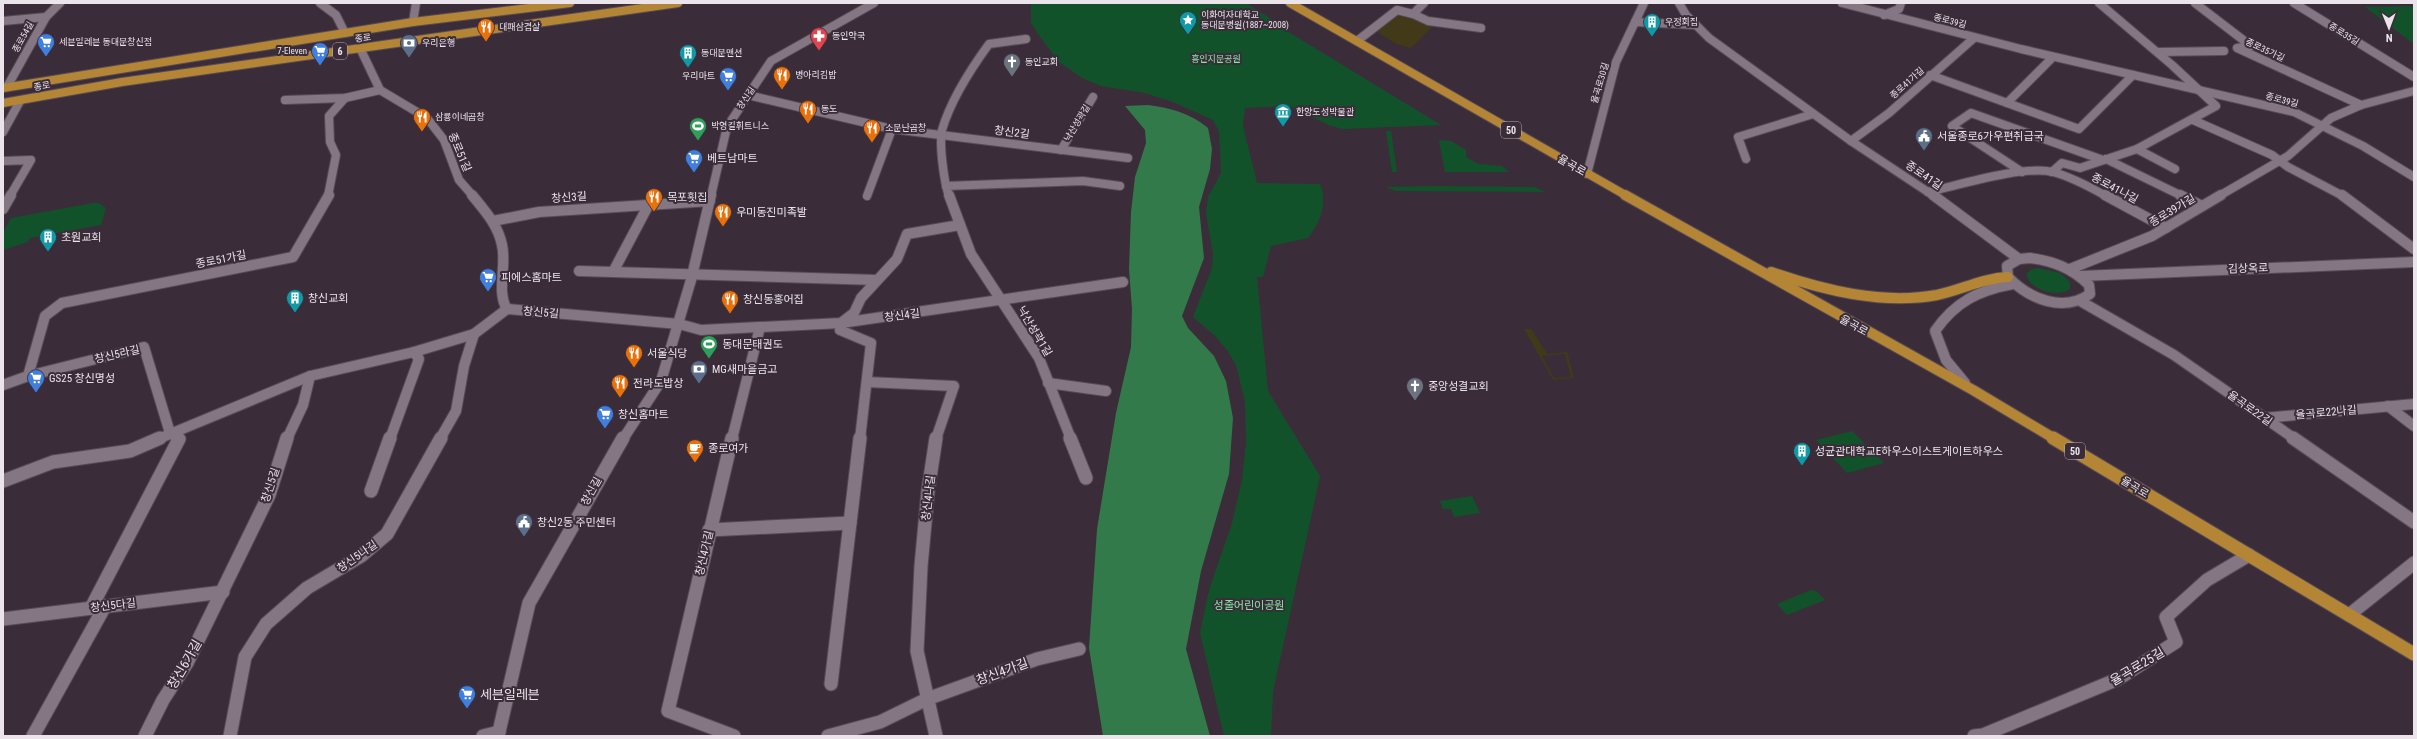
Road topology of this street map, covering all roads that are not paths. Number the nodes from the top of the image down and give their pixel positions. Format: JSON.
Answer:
{"nodes":[{"id":1,"x":60,"y":3,"type":"edge"},
{"id":2,"x":320,"y":3,"type":"edge"},
{"id":3,"x":416,"y":3,"type":"edge"},
{"id":4,"x":570,"y":3,"type":"edge"},
{"id":5,"x":678,"y":3,"type":"edge"},
{"id":6,"x":874,"y":3,"type":"edge"},
{"id":7,"x":1290,"y":3,"type":"edge"},
{"id":8,"x":1424,"y":3,"type":"edge"},
{"id":9,"x":1644,"y":3,"type":"edge"},
{"id":10,"x":1679,"y":3,"type":"edge"},
{"id":11,"x":1842,"y":3,"type":"edge"},
{"id":12,"x":1901,"y":3,"type":"edge"},
{"id":13,"x":2099,"y":3,"type":"edge"},
{"id":14,"x":2195,"y":3,"type":"edge"},
{"id":15,"x":2294,"y":3,"type":"edge"},
{"id":16,"x":1413,"y":14,"type":"junction"},
{"id":17,"x":1884,"y":15,"type":"junction"},
{"id":18,"x":46,"y":17,"type":"junction"},
{"id":19,"x":3,"y":21,"type":"edge"},
{"id":20,"x":413,"y":22,"type":"junction"},
{"id":21,"x":1635,"y":22,"type":"junction"},
{"id":22,"x":1696,"y":25,"type":"junction"},
{"id":23,"x":1481,"y":28,"type":"dead end"},
{"id":24,"x":345,"y":33,"type":"junction"},
{"id":25,"x":1974,"y":38,"type":"junction"},
{"id":26,"x":1026,"y":39,"type":"dead end"},
{"id":27,"x":1357,"y":41,"type":"junction"},
{"id":28,"x":360,"y":48,"type":"junction"},
{"id":29,"x":2224,"y":51,"type":"dead end"},
{"id":30,"x":2158,"y":52,"type":"junction"},
{"id":31,"x":2054,"y":57,"type":"junction"},
{"id":32,"x":1930,"y":75,"type":"junction"},
{"id":33,"x":2133,"y":75,"type":"junction"},
{"id":34,"x":2414,"y":77,"type":"edge"},
{"id":35,"x":5,"y":87,"type":"edge"},
{"id":36,"x":380,"y":90,"type":"junction"},
{"id":37,"x":2197,"y":90,"type":"junction"},
{"id":38,"x":2414,"y":91,"type":"edge"},
{"id":39,"x":748,"y":95,"type":"junction"},
{"id":40,"x":1093,"y":97,"type":"dead end"},
{"id":41,"x":345,"y":98,"type":"junction"},
{"id":42,"x":20,"y":100,"type":"junction"},
{"id":43,"x":285,"y":100,"type":"dead end"},
{"id":44,"x":3,"y":103,"type":"edge"},
{"id":45,"x":2007,"y":103,"type":"junction"},
{"id":46,"x":2361,"y":105,"type":"junction"},
{"id":47,"x":1813,"y":114,"type":"junction"},
{"id":48,"x":2193,"y":120,"type":"junction"},
{"id":49,"x":2323,"y":125,"type":"junction"},
{"id":50,"x":892,"y":129,"type":"junction"},
{"id":51,"x":3,"y":132,"type":"edge"},
{"id":52,"x":942,"y":136,"type":"junction"},
{"id":53,"x":1851,"y":141,"type":"junction"},
{"id":54,"x":2137,"y":149,"type":"junction"},
{"id":55,"x":1061,"y":150,"type":"junction"},
{"id":56,"x":1128,"y":158,"type":"dead end"},
{"id":57,"x":1746,"y":159,"type":"dead end"},
{"id":58,"x":2105,"y":160,"type":"junction"},
{"id":59,"x":3,"y":161,"type":"edge"},
{"id":60,"x":2280,"y":161,"type":"junction"},
{"id":61,"x":2175,"y":169,"type":"dead end"},
{"id":62,"x":2022,"y":172,"type":"junction"},
{"id":63,"x":2052,"y":172,"type":"junction"},
{"id":64,"x":1588,"y":174,"type":"junction"},
{"id":65,"x":2414,"y":177,"type":"edge"},
{"id":66,"x":946,"y":186,"type":"junction"},
{"id":67,"x":1120,"y":186,"type":"dead end"},
{"id":68,"x":1928,"y":192,"type":"junction"},
{"id":69,"x":867,"y":196,"type":"dead end"},
{"id":70,"x":710,"y":201,"type":"junction"},
{"id":71,"x":648,"y":206,"type":"junction"},
{"id":72,"x":2202,"y":206,"type":"junction"},
{"id":73,"x":3,"y":209,"type":"edge"},
{"id":74,"x":493,"y":221,"type":"junction"},
{"id":75,"x":960,"y":225,"type":"junction"},
{"id":76,"x":2166,"y":228,"type":"junction"},
{"id":77,"x":2414,"y":249,"type":"edge"},
{"id":78,"x":1731,"y":256,"type":"junction"},
{"id":79,"x":2019,"y":259,"type":"junction"},
{"id":80,"x":2414,"y":262,"type":"edge"},
{"id":81,"x":2070,"y":268,"type":"junction"},
{"id":82,"x":579,"y":271,"type":"dead end"},
{"id":83,"x":613,"y":272,"type":"junction"},
{"id":84,"x":692,"y":276,"type":"junction"},
{"id":85,"x":2081,"y":276,"type":"junction"},
{"id":86,"x":877,"y":280,"type":"junction"},
{"id":87,"x":2011,"y":280,"type":"junction"},
{"id":88,"x":1124,"y":282,"type":"dead end"},
{"id":89,"x":1002,"y":300,"type":"junction"},
{"id":90,"x":2082,"y":302,"type":"junction"},
{"id":91,"x":507,"y":309,"type":"junction"},
{"id":92,"x":841,"y":323,"type":"junction"},
{"id":93,"x":679,"y":324,"type":"junction"},
{"id":94,"x":760,"y":327,"type":"junction"},
{"id":95,"x":474,"y":334,"type":"junction"},
{"id":96,"x":414,"y":352,"type":"junction"},
{"id":97,"x":28,"y":376,"type":"junction"},
{"id":98,"x":310,"y":376,"type":"junction"},
{"id":99,"x":867,"y":382,"type":"junction"},
{"id":100,"x":1048,"y":383,"type":"junction"},
{"id":101,"x":3,"y":384,"type":"edge"},
{"id":102,"x":1973,"y":390,"type":"junction"},
{"id":103,"x":1106,"y":391,"type":"dead end"},
{"id":104,"x":2414,"y":404,"type":"edge"},
{"id":105,"x":2388,"y":406,"type":"junction"},
{"id":106,"x":2264,"y":418,"type":"junction"},
{"id":107,"x":2414,"y":426,"type":"edge"},
{"id":108,"x":170,"y":434,"type":"junction"},
{"id":109,"x":1086,"y":478,"type":"dead end"},
{"id":110,"x":3,"y":481,"type":"edge"},
{"id":111,"x":370,"y":491,"type":"dead end"},
{"id":112,"x":2414,"y":522,"type":"edge"},
{"id":113,"x":850,"y":523,"type":"junction"},
{"id":114,"x":709,"y":530,"type":"junction"},
{"id":115,"x":2249,"y":555,"type":"junction"},
{"id":116,"x":2414,"y":563,"type":"edge"},
{"id":117,"x":223,"y":592,"type":"junction"},
{"id":118,"x":106,"y":606,"type":"junction"},
{"id":119,"x":91,"y":608,"type":"junction"},
{"id":120,"x":2349,"y":615,"type":"junction"},
{"id":121,"x":3,"y":619,"type":"edge"},
{"id":122,"x":1079,"y":649,"type":"dead end"},
{"id":123,"x":2414,"y":654,"type":"edge"},
{"id":124,"x":831,"y":684,"type":"dead end"},
{"id":125,"x":927,"y":699,"type":"junction"},
{"id":126,"x":853,"y":733,"type":"edge"},
{"id":127,"x":499,"y":734,"type":"edge"},
{"id":128,"x":33,"y":736,"type":"edge"},
{"id":129,"x":145,"y":736,"type":"edge"},
{"id":130,"x":230,"y":736,"type":"edge"},
{"id":131,"x":483,"y":736,"type":"edge"},
{"id":132,"x":734,"y":736,"type":"edge"},
{"id":133,"x":828,"y":736,"type":"edge"},
{"id":134,"x":936,"y":736,"type":"edge"},
{"id":135,"x":1974,"y":736,"type":"edge"}],
"edges":[{"from":1,"to":18,"type":"street","name":"종로54길"},
{"from":2,"to":24,"type":"street"},
{"from":3,"to":20,"type":"street"},
{"from":4,"to":20,"type":"main road","name":"종로","number":"6"},
{"from":5,"to":28,"type":"main road","name":"종로","number":"6"},
{"from":6,"to":39,"type":"street","name":"창신길"},
{"from":7,"to":27,"type":"main road","name":"율곡로","number":"50"},
{"from":8,"to":16,"type":"street"},
{"from":9,"to":21,"type":"street","name":"율곡로30길"},
{"from":10,"to":22,"type":"street","name":"종로41길"},
{"from":11,"to":17,"type":"street","name":"종로39길"},
{"from":12,"to":17,"type":"street"},
{"from":13,"to":30,"type":"street"},
{"from":14,"to":46,"type":"street","name":"종로35가길"},
{"from":15,"to":34,"type":"street","name":"종로35길"},
{"from":16,"to":23,"type":"street"},
{"from":16,"to":27,"type":"street"},
{"from":17,"to":25,"type":"street","name":"종로39길"},
{"from":18,"to":19,"type":"street","name":"종로54길"},
{"from":18,"to":35,"type":"street","name":"종로54길"},
{"from":20,"to":24,"type":"main road","name":"종로","number":"6"},
{"from":21,"to":22,"type":"street"},
{"from":21,"to":64,"type":"street","name":"율곡로30길"},
{"from":22,"to":47,"type":"street","name":"종로41길"},
{"from":24,"to":35,"type":"main road","name":"종로","number":"6"},
{"from":25,"to":31,"type":"street","name":"종로39길"},
{"from":25,"to":32,"type":"street","name":"종로41가길"},
{"from":26,"to":52,"type":"street","name":"낙산성곽1길"},
{"from":27,"to":64,"type":"main road","name":"율곡로","number":"50"},
{"from":28,"to":36,"type":"street"},
{"from":28,"to":42,"type":"main road","name":"종로","number":"6"},
{"from":29,"to":30,"type":"street"},
{"from":30,"to":37,"type":"street"},
{"from":31,"to":33,"type":"street","name":"종로39길"},
{"from":31,"to":45,"type":"street"},
{"from":32,"to":45,"type":"street"},
{"from":32,"to":53,"type":"street","name":"종로41가길"},
{"from":33,"to":37,"type":"street","name":"종로39길"},
{"from":33,"to":45,"type":"street"},
{"from":36,"to":41,"type":"street"},
{"from":36,"to":74,"type":"street","name":"종로51길"},
{"from":37,"to":48,"type":"street","name":"종로41나길"},
{"from":37,"to":49,"type":"street","name":"종로39길"},
{"from":38,"to":46,"type":"street"},
{"from":39,"to":50,"type":"street","name":"창신2길"},
{"from":39,"to":70,"type":"street","name":"창신길"},
{"from":40,"to":55,"type":"street","name":"낙산성곽길"},
{"from":41,"to":43,"type":"street"},
{"from":41,"to":97,"type":"street","name":"종로51가길"},
{"from":42,"to":44,"type":"main road","name":"종로","number":"6"},
{"from":42,"to":51,"type":"street"},
{"from":46,"to":49,"type":"street"},
{"from":47,"to":53,"type":"street","name":"종로41길"},
{"from":47,"to":57,"type":"street"},
{"from":48,"to":54,"type":"street","name":"종로41나길"},
{"from":48,"to":60,"type":"street"},
{"from":49,"to":60,"type":"street","name":"종로39가길"},
{"from":49,"to":65,"type":"street","name":"종로39길"},
{"from":50,"to":52,"type":"street","name":"창신2길"},
{"from":50,"to":69,"type":"street"},
{"from":52,"to":55,"type":"street","name":"창신2길"},
{"from":52,"to":66,"type":"street","name":"낙산성곽1길"},
{"from":53,"to":68,"type":"street","name":"종로41길"},
{"from":54,"to":58,"type":"street","name":"종로41나길"},
{"from":54,"to":61,"type":"street"},
{"from":55,"to":56,"type":"street","name":"창신2길"},
{"from":58,"to":62,"type":"street","name":"종로41나길"},
{"from":58,"to":63,"type":"street","name":"종로41나길"},
{"from":58,"to":72,"type":"street"},
{"from":59,"to":73,"type":"street"},
{"from":60,"to":72,"type":"street","name":"종로39가길"},
{"from":60,"to":77,"type":"street"},
{"from":62,"to":63,"type":"street","name":"종로41나길"},
{"from":62,"to":68,"type":"street","name":"종로41나길"},
{"from":63,"to":76,"type":"street","name":"종로41나길"},
{"from":64,"to":78,"type":"main road","name":"율곡로","number":"50"},
{"from":66,"to":67,"type":"street"},
{"from":66,"to":75,"type":"street","name":"낙산성곽1길"},
{"from":68,"to":79,"type":"street","name":"종로41길"},
{"from":70,"to":71,"type":"street","name":"창신3길"},
{"from":70,"to":84,"type":"street","name":"창신길"},
{"from":71,"to":74,"type":"street","name":"창신3길"},
{"from":71,"to":83,"type":"street"},
{"from":72,"to":76,"type":"street","name":"종로39가길"},
{"from":74,"to":91,"type":"street","name":"종로51길"},
{"from":75,"to":86,"type":"street"},
{"from":75,"to":89,"type":"street","name":"낙산성곽1길"},
{"from":76,"to":81,"type":"street","name":"종로39가길"},
{"from":78,"to":87,"type":"main road"},
{"from":78,"to":102,"type":"main road","name":"율곡로","number":"50"},
{"from":79,"to":81,"type":"street"},
{"from":79,"to":87,"type":"street"},
{"from":80,"to":85,"type":"street","name":"김상옥로"},
{"from":81,"to":85,"type":"street"},
{"from":82,"to":83,"type":"street"},
{"from":83,"to":84,"type":"street"},
{"from":84,"to":86,"type":"street"},
{"from":84,"to":93,"type":"street","name":"창신길"},
{"from":85,"to":90,"type":"street"},
{"from":86,"to":92,"type":"street"},
{"from":87,"to":90,"type":"street"},
{"from":87,"to":102,"type":"street"},
{"from":88,"to":89,"type":"street","name":"창신4길"},
{"from":89,"to":92,"type":"street","name":"창신4길"},
{"from":89,"to":100,"type":"street","name":"낙산성곽1길"},
{"from":90,"to":106,"type":"street","name":"율곡로22길"},
{"from":91,"to":93,"type":"street","name":"창신5길"},
{"from":91,"to":95,"type":"street"},
{"from":92,"to":94,"type":"street","name":"창신4길"},
{"from":92,"to":99,"type":"street"},
{"from":93,"to":94,"type":"street","name":"창신4길"},
{"from":93,"to":127,"type":"street","name":"창신길"},
{"from":94,"to":114,"type":"street","name":"창신4가길"},
{"from":95,"to":96,"type":"street"},
{"from":95,"to":130,"type":"street","name":"창신5나길"},
{"from":96,"to":98,"type":"street"},
{"from":96,"to":111,"type":"street"},
{"from":97,"to":101,"type":"street","name":"창신5라길"},
{"from":97,"to":108,"type":"street","name":"창신5라길"},
{"from":98,"to":108,"type":"street"},
{"from":98,"to":117,"type":"street","name":"창신5길"},
{"from":99,"to":113,"type":"street"},
{"from":99,"to":125,"type":"street","name":"창신4나길"},
{"from":100,"to":103,"type":"street"},
{"from":100,"to":109,"type":"street","name":"낙산성곽1길"},
{"from":102,"to":115,"type":"main road","name":"율곡로","number":"50"},
{"from":104,"to":105,"type":"street","name":"율곡로22나길"},
{"from":105,"to":106,"type":"street","name":"율곡로22나길"},
{"from":105,"to":107,"type":"street"},
{"from":106,"to":112,"type":"street","name":"율곡로22길"},
{"from":108,"to":110,"type":"street"},
{"from":108,"to":119,"type":"street"},
{"from":113,"to":114,"type":"street"},
{"from":113,"to":124,"type":"street"},
{"from":114,"to":132,"type":"street","name":"창신4가길"},
{"from":115,"to":120,"type":"main road","name":"율곡로","number":"50"},
{"from":115,"to":135,"type":"street","name":"율곡로25길"},
{"from":116,"to":120,"type":"street"},
{"from":117,"to":118,"type":"street","name":"창신5다길"},
{"from":117,"to":129,"type":"street","name":"창신6가길"},
{"from":118,"to":119,"type":"street","name":"창신5다길"},
{"from":118,"to":128,"type":"street"},
{"from":119,"to":121,"type":"street","name":"창신5다길"},
{"from":120,"to":123,"type":"main road","name":"율곡로","number":"50"},
{"from":122,"to":125,"type":"street","name":"창신4가길"},
{"from":125,"to":126,"type":"street","name":"창신4가길"},
{"from":125,"to":134,"type":"street"},
{"from":126,"to":133,"type":"street","name":"창신4가길"},
{"from":127,"to":131,"type":"street"}]}
